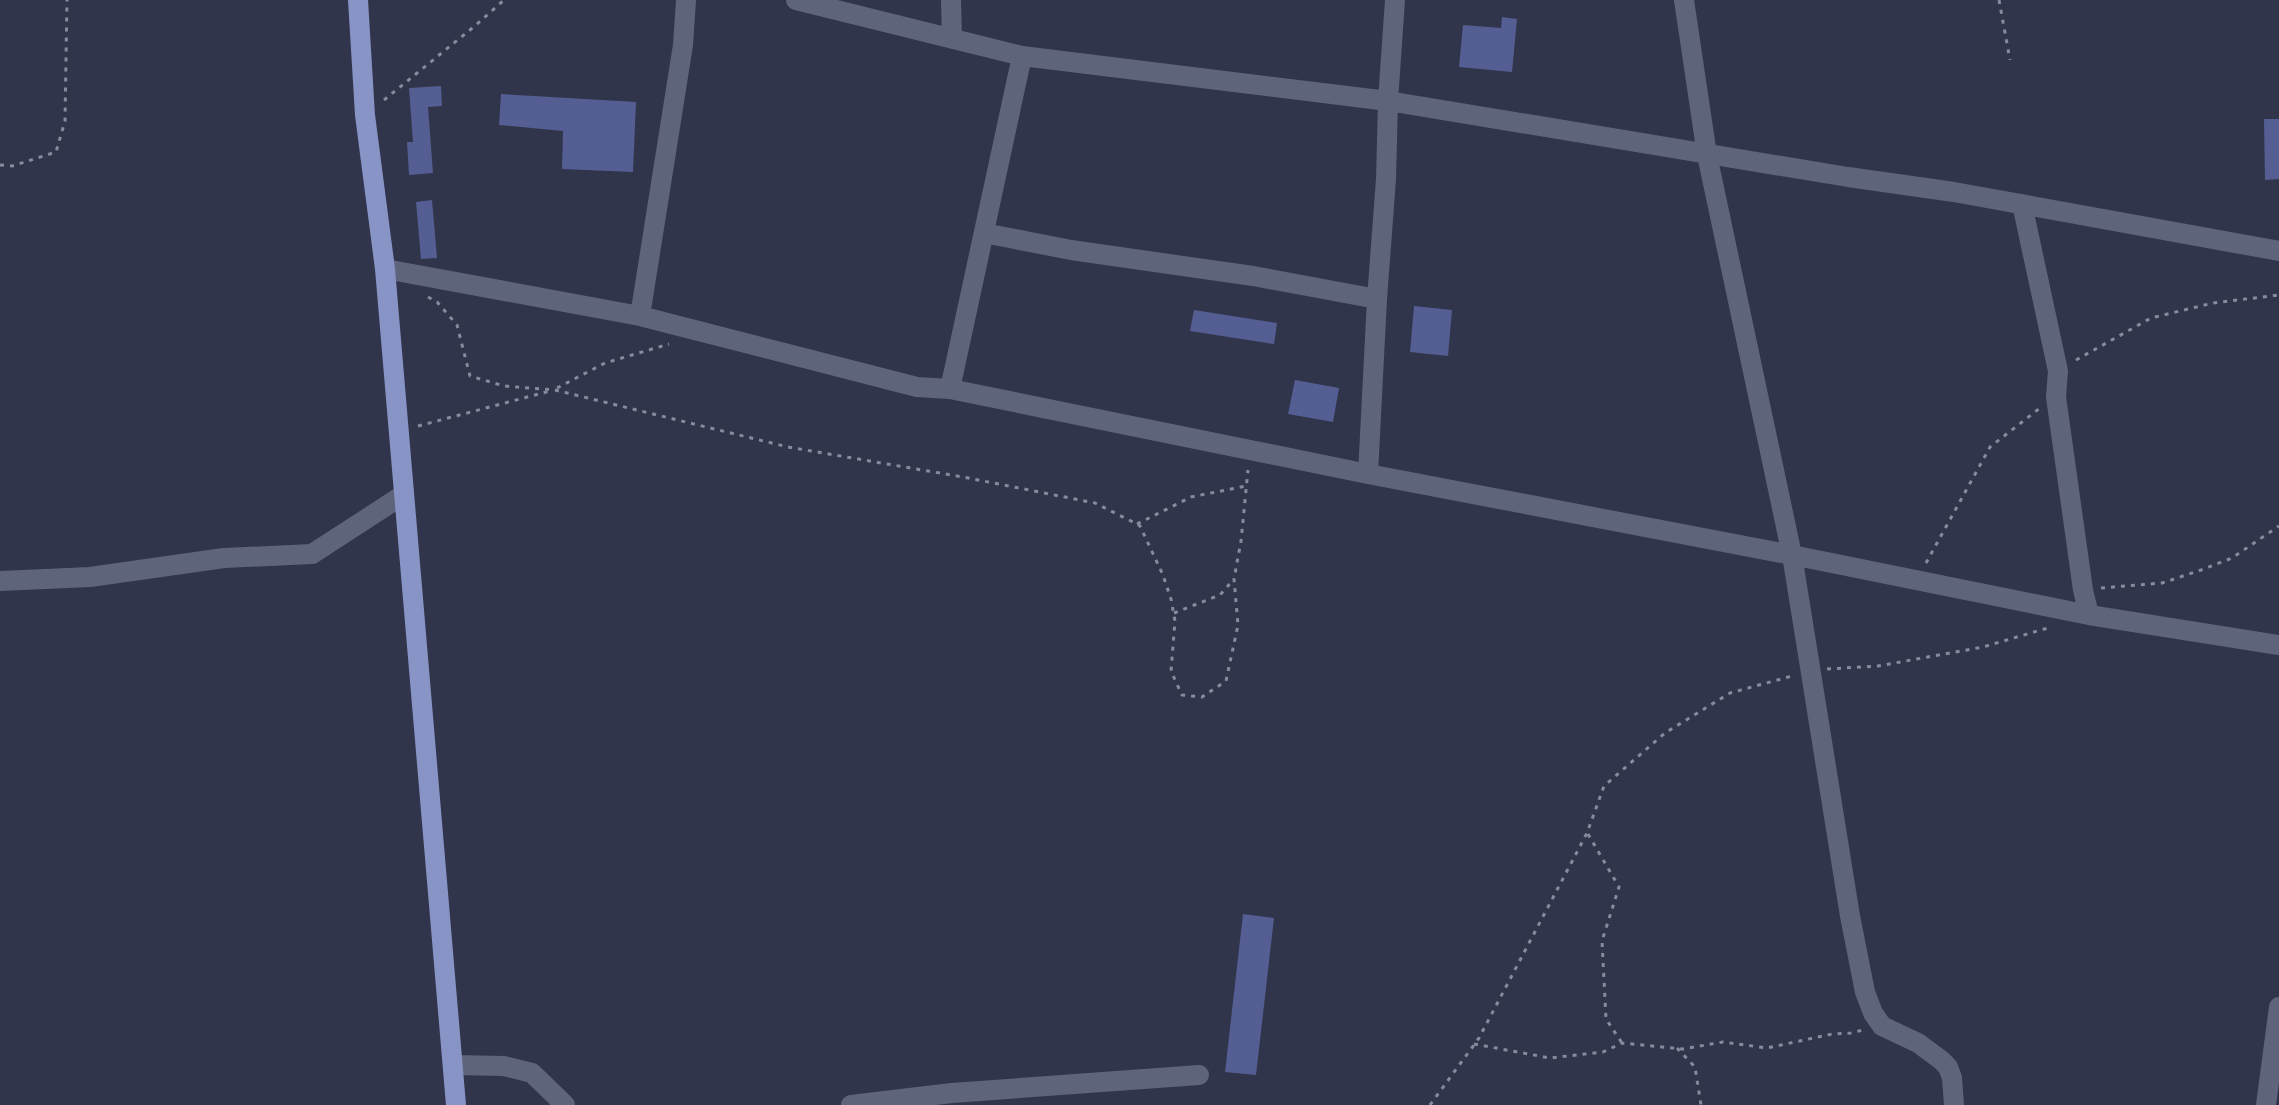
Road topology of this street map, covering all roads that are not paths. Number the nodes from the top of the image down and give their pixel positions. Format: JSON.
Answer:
{"nodes":[{"id":1,"x":358,"y":0,"type":"edge"},
{"id":2,"x":686,"y":0,"type":"edge"},
{"id":3,"x":796,"y":0,"type":"edge"},
{"id":4,"x":951,"y":0,"type":"edge"},
{"id":5,"x":1395,"y":0,"type":"edge"},
{"id":6,"x":1684,"y":0,"type":"edge"},
{"id":7,"x":952,"y":39,"type":"junction"},
{"id":8,"x":1022,"y":56,"type":"junction"},
{"id":9,"x":1388,"y":101,"type":"junction"},
{"id":10,"x":1707,"y":155,"type":"junction"},
{"id":11,"x":2022,"y":204,"type":"junction"},
{"id":12,"x":984,"y":233,"type":"junction"},
{"id":13,"x":2279,"y":251,"type":"edge"},
{"id":14,"x":385,"y":269,"type":"junction"},
{"id":15,"x":1377,"y":299,"type":"junction"},
{"id":16,"x":640,"y":316,"type":"junction"},
{"id":17,"x":950,"y":389,"type":"junction"},
{"id":18,"x":1368,"y":474,"type":"junction"},
{"id":19,"x":403,"y":495,"type":"junction"},
{"id":20,"x":1792,"y":555,"type":"junction"},
{"id":21,"x":0,"y":581,"type":"edge"},
{"id":22,"x":2089,"y":615,"type":"junction"},
{"id":23,"x":2279,"y":645,"type":"edge"},
{"id":24,"x":2279,"y":1007,"type":"edge"},
{"id":25,"x":453,"y":1065,"type":"junction"},
{"id":26,"x":1199,"y":1075,"type":"dead end"},
{"id":27,"x":456,"y":1105,"type":"edge"},
{"id":28,"x":565,"y":1105,"type":"edge"},
{"id":29,"x":851,"y":1105,"type":"edge"},
{"id":30,"x":1954,"y":1105,"type":"edge"},
{"id":31,"x":2266,"y":1105,"type":"edge"}],
"edges":[{"from":1,"to":14,"type":"main road"},
{"from":2,"to":16,"type":"street"},
{"from":3,"to":7,"type":"street"},
{"from":4,"to":7,"type":"street"},
{"from":5,"to":9,"type":"street"},
{"from":6,"to":10,"type":"street"},
{"from":7,"to":8,"type":"street"},
{"from":8,"to":9,"type":"street"},
{"from":8,"to":12,"type":"street"},
{"from":9,"to":10,"type":"street"},
{"from":9,"to":15,"type":"street"},
{"from":10,"to":11,"type":"street"},
{"from":10,"to":20,"type":"street"},
{"from":11,"to":13,"type":"street"},
{"from":11,"to":22,"type":"street"},
{"from":12,"to":15,"type":"street"},
{"from":12,"to":17,"type":"street"},
{"from":14,"to":16,"type":"street"},
{"from":14,"to":19,"type":"main road"},
{"from":15,"to":18,"type":"street"},
{"from":16,"to":17,"type":"street"},
{"from":17,"to":18,"type":"street"},
{"from":18,"to":20,"type":"street"},
{"from":19,"to":21,"type":"street"},
{"from":19,"to":25,"type":"main road"},
{"from":20,"to":22,"type":"street"},
{"from":20,"to":30,"type":"street"},
{"from":22,"to":23,"type":"street"},
{"from":24,"to":31,"type":"street"},
{"from":25,"to":27,"type":"main road"},
{"from":25,"to":28,"type":"street"},
{"from":26,"to":29,"type":"street"}]}
